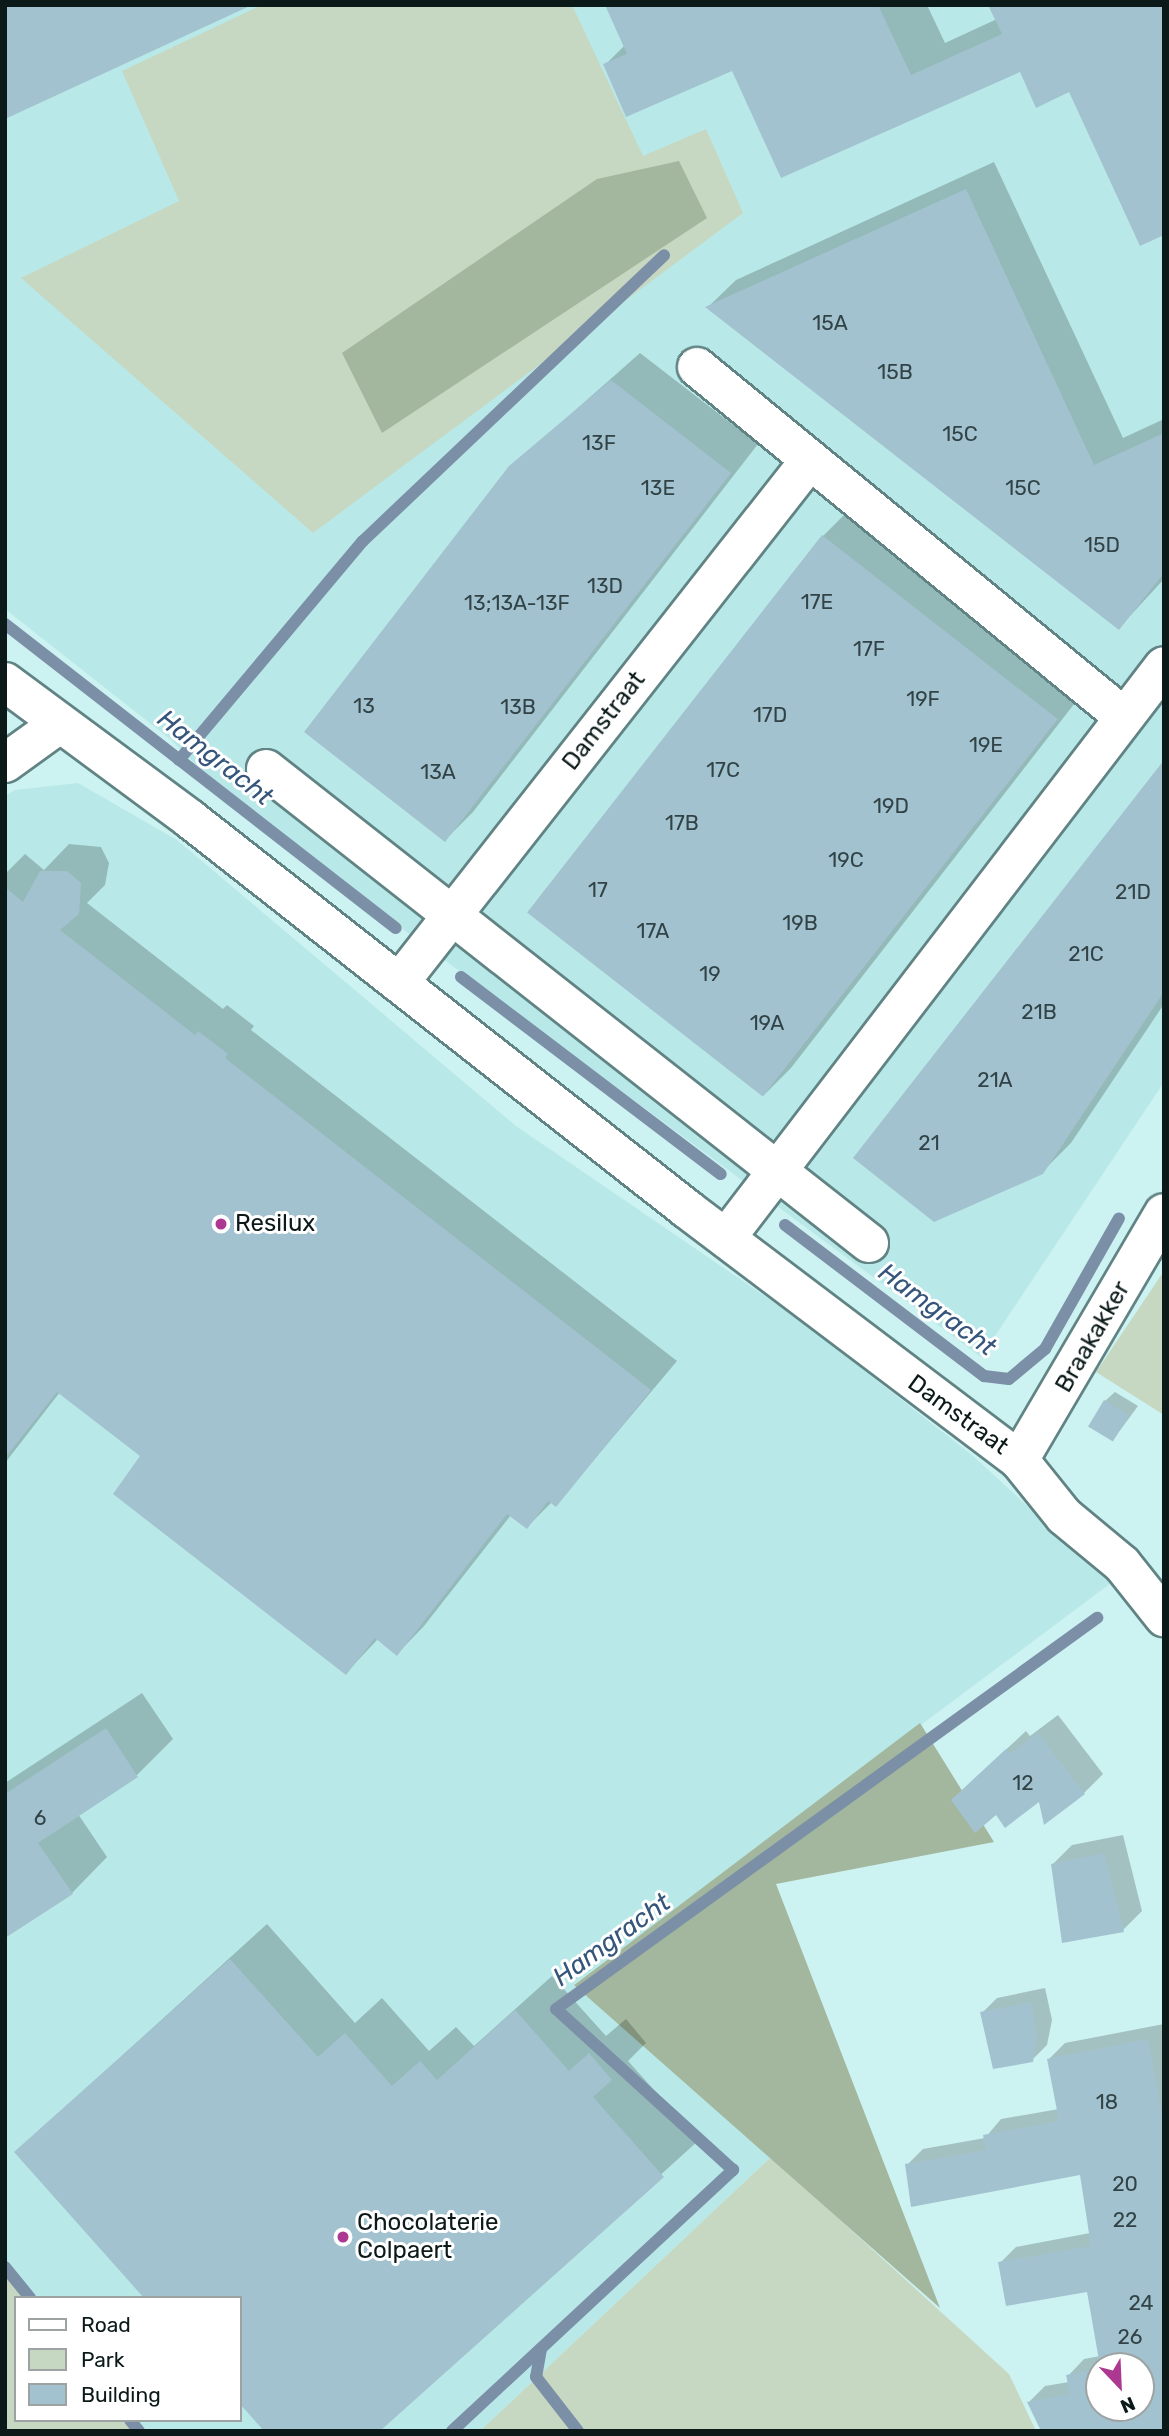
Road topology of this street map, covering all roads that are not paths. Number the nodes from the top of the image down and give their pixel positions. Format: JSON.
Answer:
{"nodes":[{"id":1,"x":697,"y":368,"type":"dead end"},
{"id":2,"x":810,"y":460,"type":"junction"},
{"id":3,"x":1164,"y":666,"type":"edge"},
{"id":4,"x":5,"y":682,"type":"edge"},
{"id":5,"x":1124,"y":717,"type":"junction"},
{"id":6,"x":59,"y":724,"type":"junction"},
{"id":7,"x":5,"y":763,"type":"edge"},
{"id":8,"x":266,"y":769,"type":"dead end"},
{"id":9,"x":450,"y":918,"type":"junction"},
{"id":10,"x":399,"y":983,"type":"junction"},
{"id":11,"x":778,"y":1170,"type":"junction"},
{"id":12,"x":1164,"y":1213,"type":"edge"},
{"id":13,"x":726,"y":1238,"type":"junction"},
{"id":14,"x":869,"y":1242,"type":"dead end"},
{"id":15,"x":1019,"y":1460,"type":"junction"},
{"id":16,"x":1164,"y":1617,"type":"edge"}],
"edges":[{"from":1,"to":2,"type":"street"},
{"from":2,"to":5,"type":"street"},
{"from":2,"to":9,"type":"street","name":"Damstraat"},
{"from":3,"to":5,"type":"street"},
{"from":4,"to":6,"type":"street","name":"Damstraat"},
{"from":5,"to":11,"type":"street"},
{"from":6,"to":7,"type":"street"},
{"from":6,"to":10,"type":"street","name":"Damstraat"},
{"from":8,"to":9,"type":"street"},
{"from":9,"to":10,"type":"street","name":"Damstraat"},
{"from":9,"to":11,"type":"street"},
{"from":10,"to":13,"type":"street","name":"Damstraat"},
{"from":11,"to":13,"type":"street"},
{"from":11,"to":14,"type":"street"},
{"from":12,"to":15,"type":"street","name":"Braakakker"},
{"from":13,"to":15,"type":"street","name":"Damstraat"},
{"from":15,"to":16,"type":"street","name":"Damstraat"}]}
